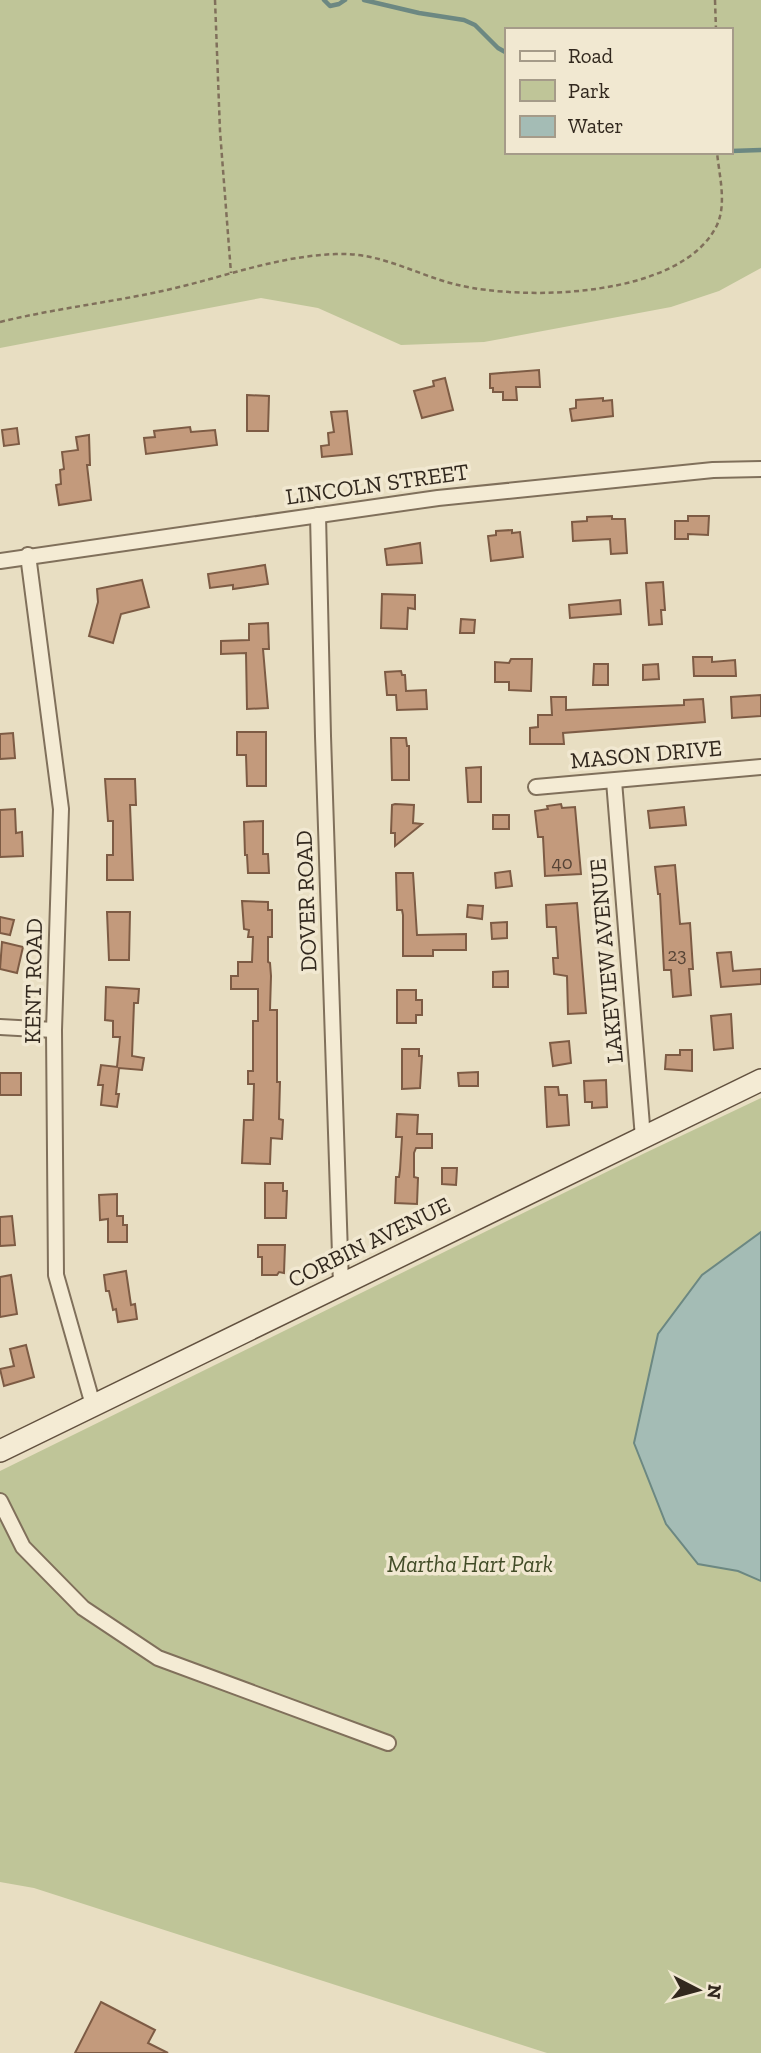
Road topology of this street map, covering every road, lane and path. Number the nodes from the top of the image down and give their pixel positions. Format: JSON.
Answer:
{"nodes":[{"id":1,"x":215,"y":0,"type":"edge"},
{"id":2,"x":715,"y":0,"type":"edge"},
{"id":3,"x":716,"y":28,"type":"edge"},
{"id":4,"x":717,"y":154,"type":"edge"},
{"id":5,"x":231,"y":273,"type":"junction"},
{"id":6,"x":0,"y":322,"type":"edge"},
{"id":7,"x":761,"y":469,"type":"edge"},
{"id":8,"x":318,"y":515,"type":"junction"},
{"id":9,"x":28,"y":555,"type":"junction"},
{"id":10,"x":0,"y":561,"type":"edge"},
{"id":11,"x":761,"y":767,"type":"edge"},
{"id":12,"x":614,"y":781,"type":"junction"},
{"id":13,"x":536,"y":787,"type":"dead end"},
{"id":14,"x":0,"y":1027,"type":"edge"},
{"id":15,"x":54,"y":1030,"type":"junction"},
{"id":16,"x":761,"y":1080,"type":"edge"},
{"id":17,"x":643,"y":1138,"type":"junction"},
{"id":18,"x":341,"y":1285,"type":"junction"},
{"id":19,"x":93,"y":1405,"type":"junction"},
{"id":20,"x":0,"y":1451,"type":"edge"},
{"id":21,"x":0,"y":1501,"type":"edge"},
{"id":22,"x":388,"y":1743,"type":"dead end"}],
"edges":[{"from":1,"to":5,"type":"path"},
{"from":2,"to":3,"type":"path"},
{"from":4,"to":5,"type":"path"},
{"from":5,"to":6,"type":"path"},
{"from":7,"to":8,"type":"street","name":"LINCOLN STREET"},
{"from":8,"to":9,"type":"street","name":"LINCOLN STREET"},
{"from":8,"to":18,"type":"street","name":"DOVER ROAD"},
{"from":9,"to":10,"type":"street","name":"LINCOLN STREET"},
{"from":9,"to":15,"type":"street","name":"KENT ROAD"},
{"from":11,"to":12,"type":"street","name":"MASON DRIVE"},
{"from":12,"to":13,"type":"street","name":"MASON DRIVE"},
{"from":12,"to":17,"type":"street","name":"LAKEVIEW AVENUE"},
{"from":14,"to":15,"type":"street"},
{"from":15,"to":19,"type":"street","name":"KENT ROAD"},
{"from":16,"to":17,"type":"main road","name":"CORBIN AVENUE"},
{"from":17,"to":18,"type":"main road","name":"CORBIN AVENUE"},
{"from":18,"to":19,"type":"main road","name":"CORBIN AVENUE"},
{"from":19,"to":20,"type":"main road","name":"CORBIN AVENUE"},
{"from":21,"to":22,"type":"street"}]}
